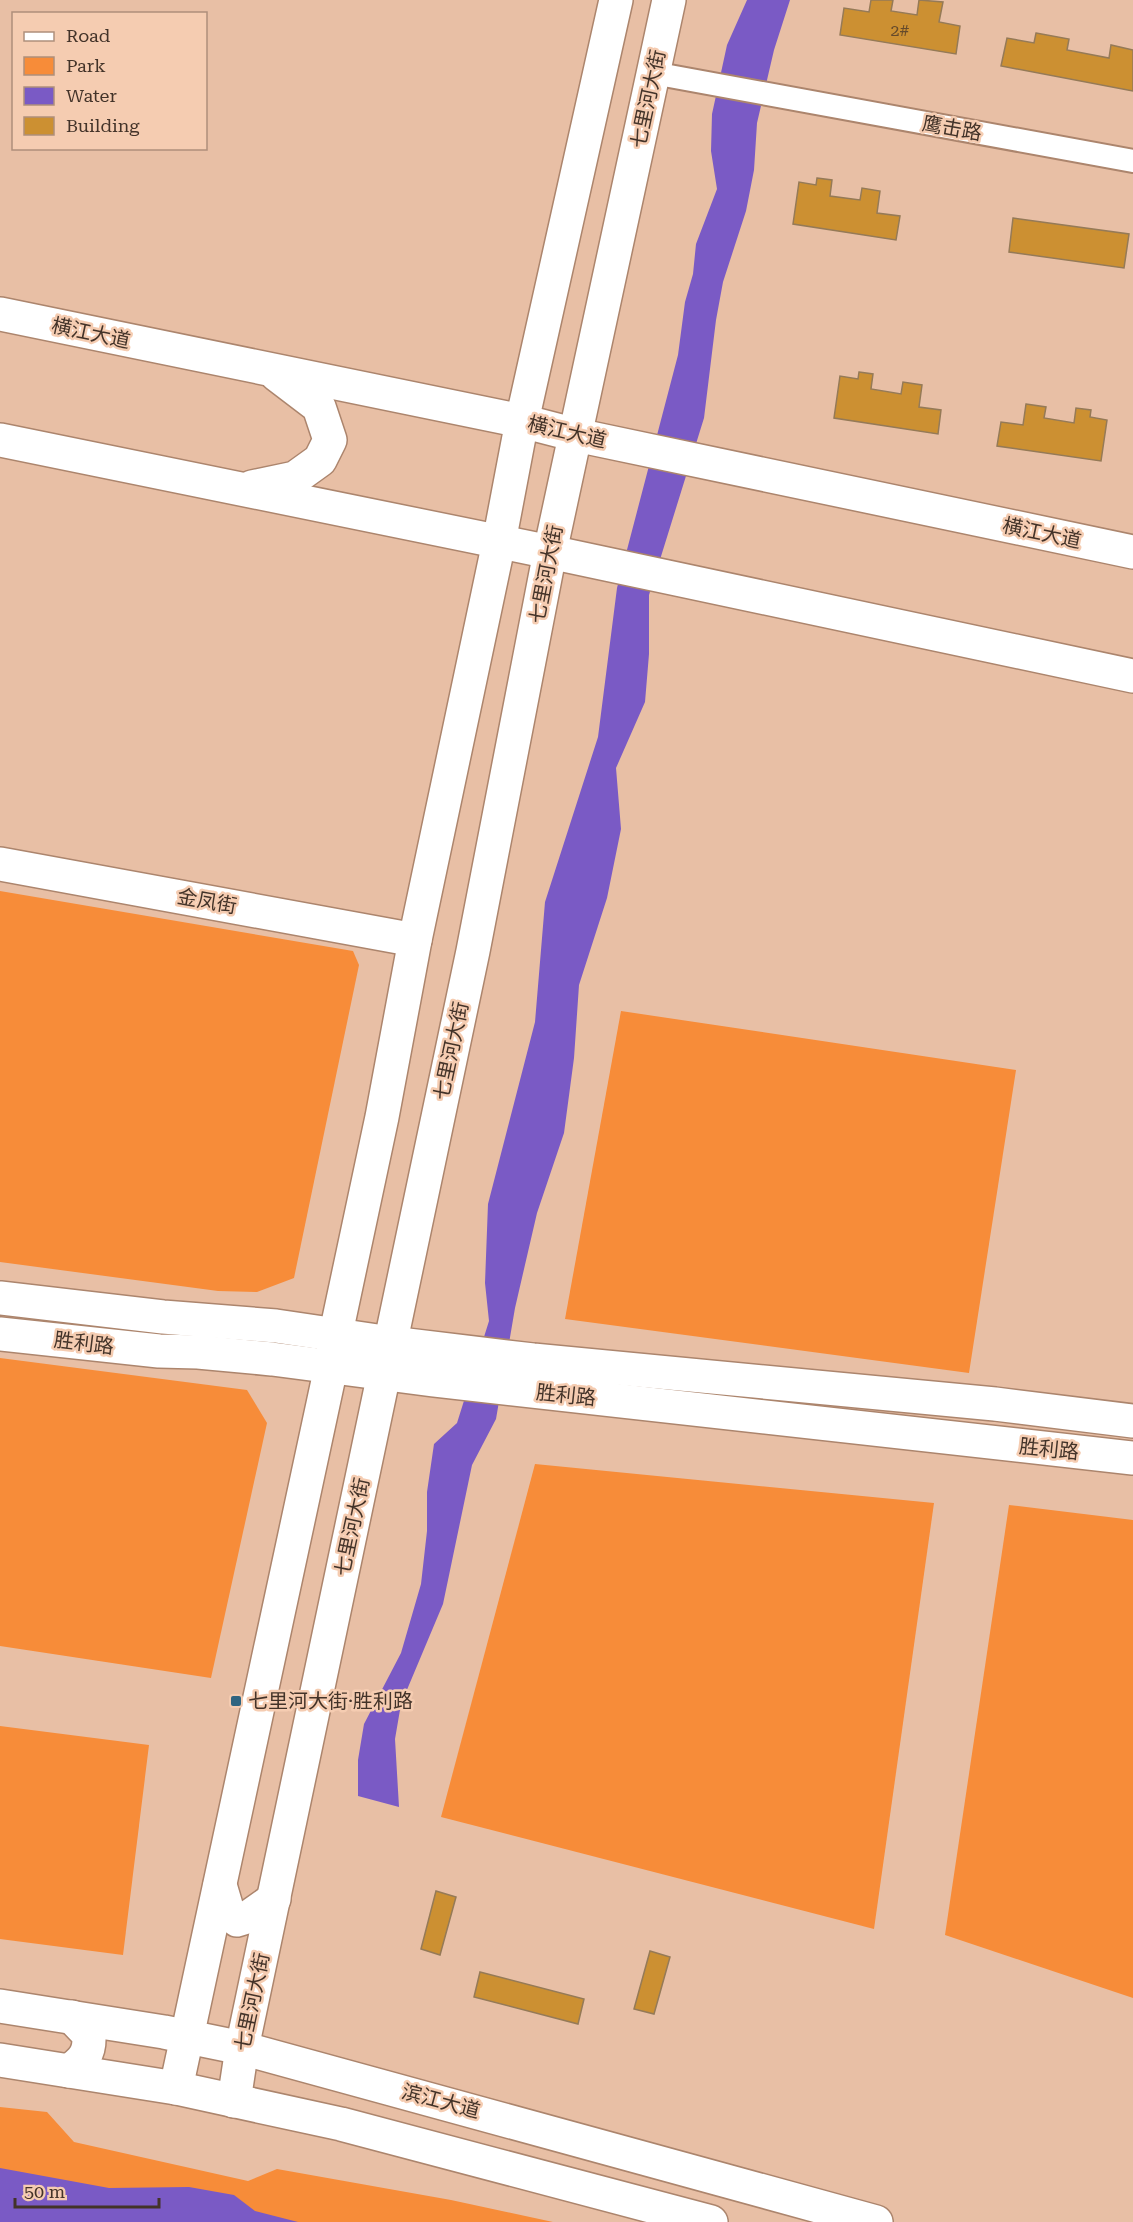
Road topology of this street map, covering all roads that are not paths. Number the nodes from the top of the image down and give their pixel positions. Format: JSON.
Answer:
{"nodes":[{"id":1,"x":616,"y":0,"type":"edge"},
{"id":2,"x":669,"y":0,"type":"edge"},
{"id":3,"x":653,"y":73,"type":"junction"},
{"id":4,"x":1133,"y":161,"type":"edge"},
{"id":5,"x":0,"y":314,"type":"edge"},
{"id":6,"x":269,"y":370,"type":"junction"},
{"id":7,"x":522,"y":421,"type":"junction"},
{"id":8,"x":576,"y":435,"type":"junction"},
{"id":9,"x":1,"y":446,"type":"edge"},
{"id":10,"x":241,"y":489,"type":"junction"},
{"id":11,"x":499,"y":542,"type":"junction"},
{"id":12,"x":550,"y":552,"type":"junction"},
{"id":13,"x":1133,"y":552,"type":"edge"},
{"id":14,"x":1133,"y":676,"type":"edge"},
{"id":15,"x":0,"y":864,"type":"edge"},
{"id":16,"x":415,"y":940,"type":"junction"},
{"id":17,"x":0,"y":1298,"type":"edge"},
{"id":18,"x":163,"y":1317,"type":"junction"},
{"id":19,"x":336,"y":1333,"type":"junction"},
{"id":20,"x":0,"y":1334,"type":"edge"},
{"id":21,"x":159,"y":1351,"type":"junction"},
{"id":22,"x":387,"y":1358,"type":"junction"},
{"id":23,"x":331,"y":1367,"type":"junction"},
{"id":24,"x":531,"y":1376,"type":"junction"},
{"id":25,"x":1133,"y":1420,"type":"edge"},
{"id":26,"x":1133,"y":1458,"type":"edge"},
{"id":27,"x":220,"y":1885,"type":"junction"},
{"id":28,"x":274,"y":1899,"type":"junction"},
{"id":29,"x":0,"y":2006,"type":"edge"},
{"id":30,"x":72,"y":2017,"type":"junction"},
{"id":31,"x":186,"y":2036,"type":"junction"},
{"id":32,"x":242,"y":2048,"type":"junction"},
{"id":33,"x":0,"y":2060,"type":"edge"},
{"id":34,"x":69,"y":2071,"type":"junction"},
{"id":35,"x":354,"y":2078,"type":"junction"},
{"id":36,"x":176,"y":2088,"type":"junction"},
{"id":37,"x":234,"y":2102,"type":"junction"},
{"id":38,"x":341,"y":2124,"type":"junction"},
{"id":39,"x":711,"y":2222,"type":"edge"},
{"id":40,"x":876,"y":2222,"type":"edge"}],
"edges":[{"from":1,"to":7,"type":"main road"},
{"from":2,"to":3,"type":"main road","name":"七里河大街"},
{"from":3,"to":4,"type":"street","name":"鹰击路"},
{"from":3,"to":8,"type":"main road","name":"七里河大街"},
{"from":5,"to":6,"type":"main road","name":"横江大道"},
{"from":6,"to":7,"type":"main road","name":"横江大道"},
{"from":6,"to":10,"type":"main road"},
{"from":7,"to":8,"type":"main road","name":"横江大道"},
{"from":7,"to":11,"type":"main road"},
{"from":8,"to":12,"type":"main road","name":"七里河大街"},
{"from":8,"to":13,"type":"main road","name":"横江大道"},
{"from":9,"to":10,"type":"main road"},
{"from":10,"to":11,"type":"main road"},
{"from":11,"to":12,"type":"main road"},
{"from":11,"to":16,"type":"main road"},
{"from":12,"to":14,"type":"main road"},
{"from":12,"to":22,"type":"main road","name":"七里河大街"},
{"from":15,"to":16,"type":"main road","name":"金凤街"},
{"from":16,"to":19,"type":"main road"},
{"from":17,"to":18,"type":"main road"},
{"from":18,"to":19,"type":"main road"},
{"from":18,"to":21,"type":"main road"},
{"from":19,"to":22,"type":"main road"},
{"from":19,"to":23,"type":"main road"},
{"from":20,"to":21,"type":"main road","name":"胜利路"},
{"from":21,"to":23,"type":"main road","name":"胜利路"},
{"from":22,"to":23,"type":"main road","name":"胜利路"},
{"from":22,"to":24,"type":"main road","name":"胜利路"},
{"from":22,"to":24,"type":"main road","name":"胜利路"},
{"from":22,"to":28,"type":"main road","name":"七里河大街"},
{"from":23,"to":27,"type":"main road"},
{"from":24,"to":25,"type":"main road","name":"胜利路"},
{"from":24,"to":26,"type":"main road","name":"胜利路"},
{"from":27,"to":28,"type":"main road"},
{"from":27,"to":31,"type":"main road"},
{"from":28,"to":32,"type":"main road","name":"七里河大街"},
{"from":29,"to":30,"type":"main road","name":"滨江大道"},
{"from":30,"to":31,"type":"main road","name":"滨江大道"},
{"from":30,"to":34,"type":"main road"},
{"from":31,"to":32,"type":"main road","name":"滨江大道"},
{"from":31,"to":36,"type":"main road"},
{"from":32,"to":35,"type":"main road","name":"滨江大道"},
{"from":32,"to":37,"type":"main road","name":"七里河大街"},
{"from":33,"to":34,"type":"main road"},
{"from":34,"to":36,"type":"main road"},
{"from":35,"to":38,"type":"main road"},
{"from":35,"to":40,"type":"main road","name":"滨江大道"},
{"from":36,"to":37,"type":"main road"},
{"from":37,"to":38,"type":"main road"},
{"from":38,"to":39,"type":"main road"}]}
